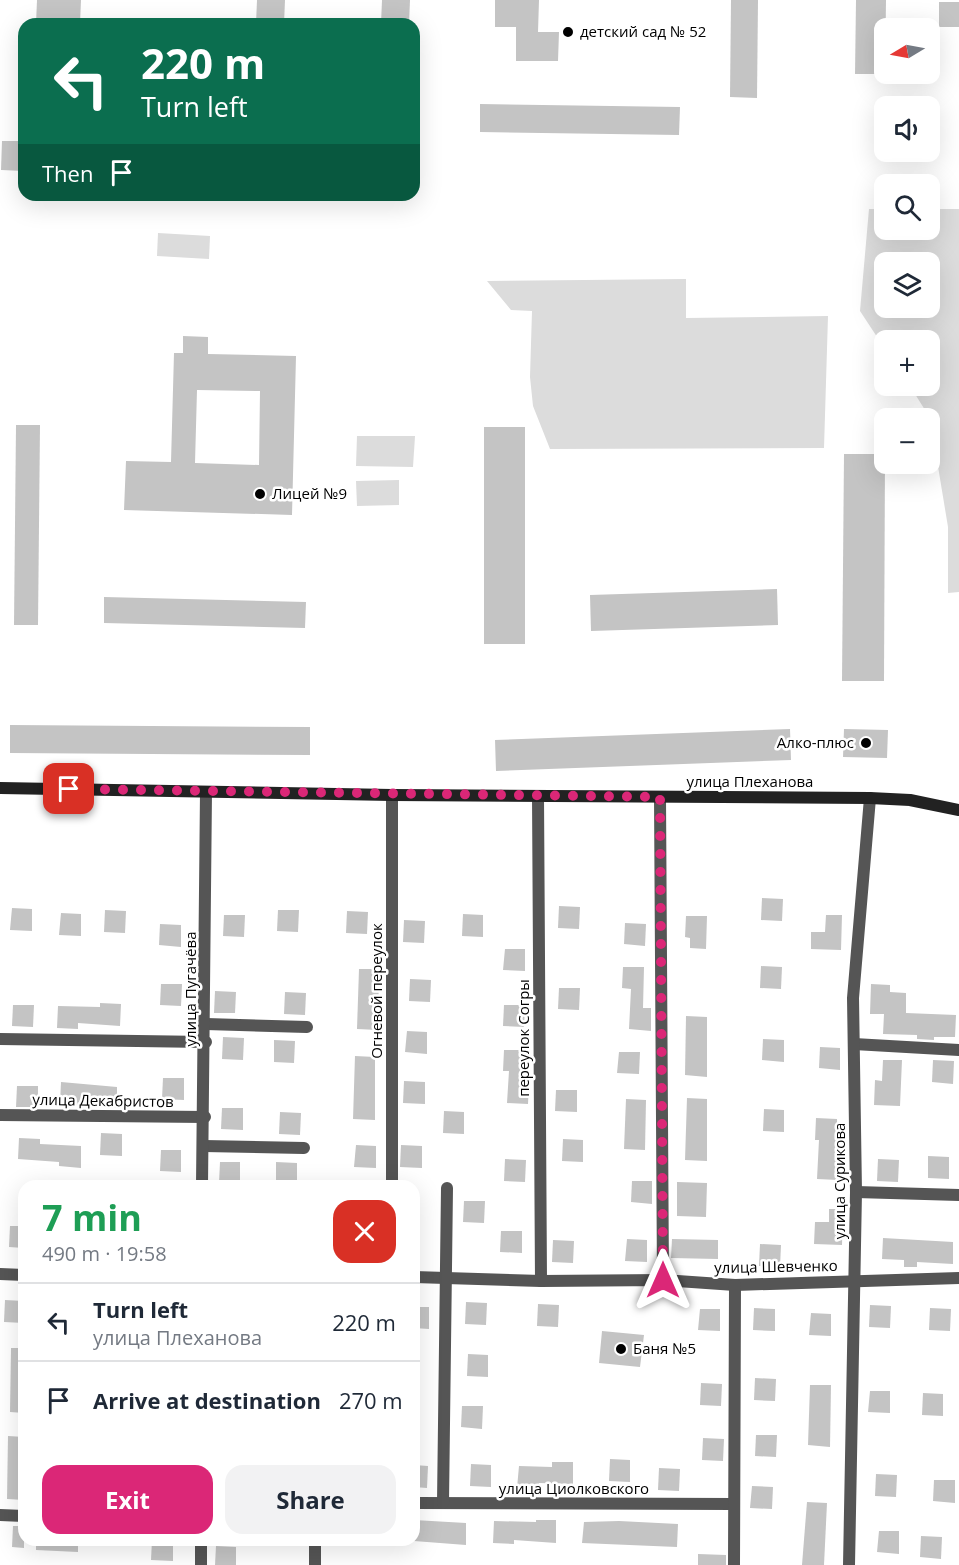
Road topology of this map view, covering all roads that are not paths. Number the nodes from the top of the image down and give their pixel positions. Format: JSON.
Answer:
{"nodes":[{"id":1,"x":0,"y":788,"type":"edge"},
{"id":2,"x":206,"y":792,"type":"junction"},
{"id":3,"x":392,"y":795,"type":"junction"},
{"id":4,"x":538,"y":796,"type":"junction"},
{"id":5,"x":660,"y":797,"type":"junction"},
{"id":6,"x":870,"y":798,"type":"junction"},
{"id":7,"x":959,"y":810,"type":"edge"},
{"id":8,"x":206,"y":1024,"type":"junction"},
{"id":9,"x":307,"y":1027,"type":"dead end"},
{"id":10,"x":0,"y":1039,"type":"edge"},
{"id":11,"x":206,"y":1042,"type":"junction"},
{"id":12,"x":854,"y":1044,"type":"junction"},
{"id":13,"x":959,"y":1050,"type":"edge"},
{"id":14,"x":0,"y":1115,"type":"edge"},
{"id":15,"x":205,"y":1117,"type":"junction"},
{"id":16,"x":204,"y":1146,"type":"junction"},
{"id":17,"x":304,"y":1148,"type":"dead end"},
{"id":18,"x":202,"y":1180,"type":"edge"},
{"id":19,"x":392,"y":1180,"type":"edge"},
{"id":20,"x":447,"y":1188,"type":"dead end"},
{"id":21,"x":856,"y":1192,"type":"junction"},
{"id":22,"x":959,"y":1196,"type":"edge"},
{"id":23,"x":0,"y":1274,"type":"edge"},
{"id":24,"x":18,"y":1275,"type":"edge"},
{"id":25,"x":420,"y":1277,"type":"edge"},
{"id":26,"x":448,"y":1278,"type":"junction"},
{"id":27,"x":959,"y":1278,"type":"edge"},
{"id":28,"x":663,"y":1280,"type":"junction"},
{"id":29,"x":854,"y":1280,"type":"junction"},
{"id":30,"x":541,"y":1281,"type":"junction"},
{"id":31,"x":735,"y":1285,"type":"junction"},
{"id":32,"x":420,"y":1503,"type":"edge"},
{"id":33,"x":443,"y":1503,"type":"junction"},
{"id":34,"x":734,"y":1504,"type":"junction"},
{"id":35,"x":0,"y":1515,"type":"edge"},
{"id":36,"x":18,"y":1516,"type":"edge"},
{"id":37,"x":201,"y":1546,"type":"edge"},
{"id":38,"x":315,"y":1546,"type":"edge"},
{"id":39,"x":201,"y":1565,"type":"edge"},
{"id":40,"x":315,"y":1565,"type":"edge"},
{"id":41,"x":734,"y":1565,"type":"edge"},
{"id":42,"x":849,"y":1565,"type":"edge"}],
"edges":[{"from":1,"to":2,"type":"main road","name":"улица Плеханова"},
{"from":2,"to":3,"type":"main road","name":"улица Плеханова"},
{"from":2,"to":8,"type":"street","name":"улица Пугачёва"},
{"from":3,"to":4,"type":"main road","name":"улица Плеханова"},
{"from":3,"to":19,"type":"street","name":"Огневой переулок"},
{"from":4,"to":5,"type":"main road","name":"улица Плеханова"},
{"from":4,"to":30,"type":"street","name":"переулок Согры"},
{"from":5,"to":6,"type":"main road","name":"улица Плеханова"},
{"from":5,"to":28,"type":"street"},
{"from":6,"to":7,"type":"main road","name":"улица Плеханова"},
{"from":6,"to":12,"type":"street","name":"улица Сурикова"},
{"from":8,"to":9,"type":"street"},
{"from":8,"to":11,"type":"street","name":"улица Пугачёва"},
{"from":10,"to":11,"type":"street"},
{"from":11,"to":15,"type":"street","name":"улица Пугачёва"},
{"from":12,"to":13,"type":"street"},
{"from":12,"to":21,"type":"street","name":"улица Сурикова"},
{"from":14,"to":15,"type":"street","name":"улица Декабристов"},
{"from":15,"to":16,"type":"street","name":"улица Пугачёва"},
{"from":16,"to":17,"type":"street"},
{"from":16,"to":18,"type":"street","name":"улица Пугачёва"},
{"from":20,"to":26,"type":"street"},
{"from":21,"to":22,"type":"street"},
{"from":21,"to":29,"type":"street","name":"улица Сурикова"},
{"from":23,"to":24,"type":"street"},
{"from":25,"to":26,"type":"street","name":"улица Шевченко"},
{"from":26,"to":30,"type":"street","name":"улица Шевченко"},
{"from":26,"to":33,"type":"street"},
{"from":27,"to":29,"type":"street","name":"улица Шевченко"},
{"from":28,"to":30,"type":"street","name":"улица Шевченко"},
{"from":28,"to":31,"type":"street","name":"улица Шевченко"},
{"from":29,"to":31,"type":"street","name":"улица Шевченко"},
{"from":29,"to":42,"type":"street","name":"улица Сурикова"},
{"from":31,"to":34,"type":"street"},
{"from":32,"to":33,"type":"street","name":"улица Циолковского"},
{"from":33,"to":34,"type":"street","name":"улица Циолковского"},
{"from":34,"to":41,"type":"street"},
{"from":35,"to":36,"type":"street"},
{"from":37,"to":39,"type":"street"},
{"from":38,"to":40,"type":"street"}]}
